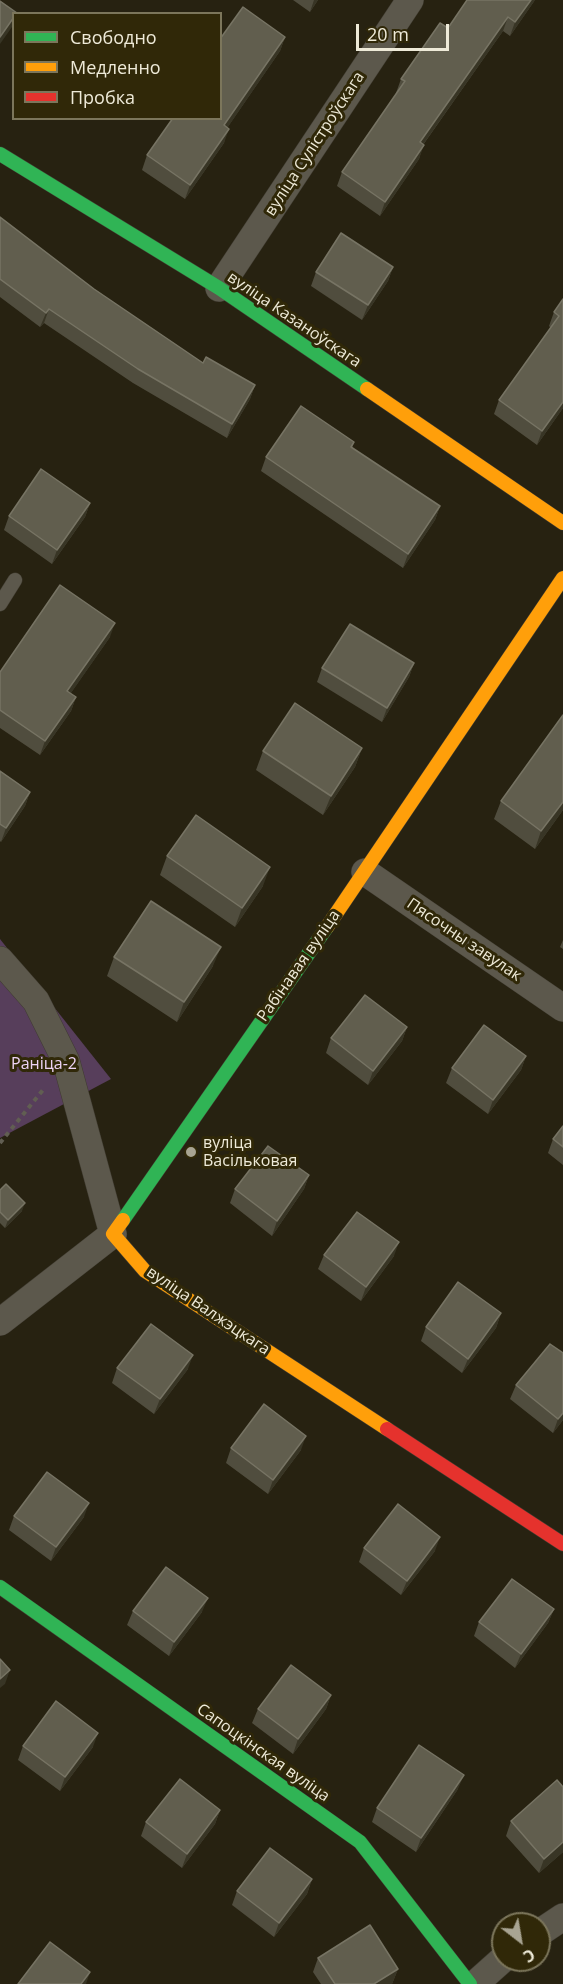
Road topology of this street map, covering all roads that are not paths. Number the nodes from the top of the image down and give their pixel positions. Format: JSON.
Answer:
{"nodes":[{"id":1,"x":410,"y":0,"type":"edge"},
{"id":2,"x":0,"y":154,"type":"edge"},
{"id":3,"x":219,"y":288,"type":"junction"},
{"id":4,"x":563,"y":523,"type":"edge"},
{"id":5,"x":563,"y":578,"type":"edge"},
{"id":6,"x":15,"y":580,"type":"dead end"},
{"id":7,"x":0,"y":604,"type":"edge"},
{"id":8,"x":365,"y":872,"type":"junction"},
{"id":9,"x":0,"y":960,"type":"edge"},
{"id":10,"x":563,"y":1008,"type":"edge"},
{"id":11,"x":113,"y":1234,"type":"junction"},
{"id":12,"x":0,"y":1322,"type":"edge"},
{"id":13,"x":563,"y":1544,"type":"edge"},
{"id":14,"x":0,"y":1587,"type":"edge"},
{"id":15,"x":491,"y":1969,"type":"edge"},
{"id":16,"x":472,"y":1984,"type":"edge"}],
"edges":[{"from":1,"to":3,"type":"street","name":"вуліца Сулістроўскага"},
{"from":2,"to":3,"type":"street","name":"вуліца Казаноўскага"},
{"from":3,"to":4,"type":"street","name":"вуліца Казаноўскага"},
{"from":5,"to":8,"type":"street","name":"Рабінавая вуліца"},
{"from":6,"to":7,"type":"lane"},
{"from":8,"to":10,"type":"street","name":"Пясочны завулак"},
{"from":8,"to":11,"type":"street","name":"Рабінавая вуліца"},
{"from":9,"to":11,"type":"street","name":"вуліца Валжэцкага"},
{"from":11,"to":12,"type":"street","name":"Рабінавая вуліца"},
{"from":11,"to":13,"type":"street","name":"вуліца Валжэцкага"},
{"from":14,"to":16,"type":"street","name":"Сапоцкінская вуліца"},
{"from":15,"to":16,"type":"street"}]}
